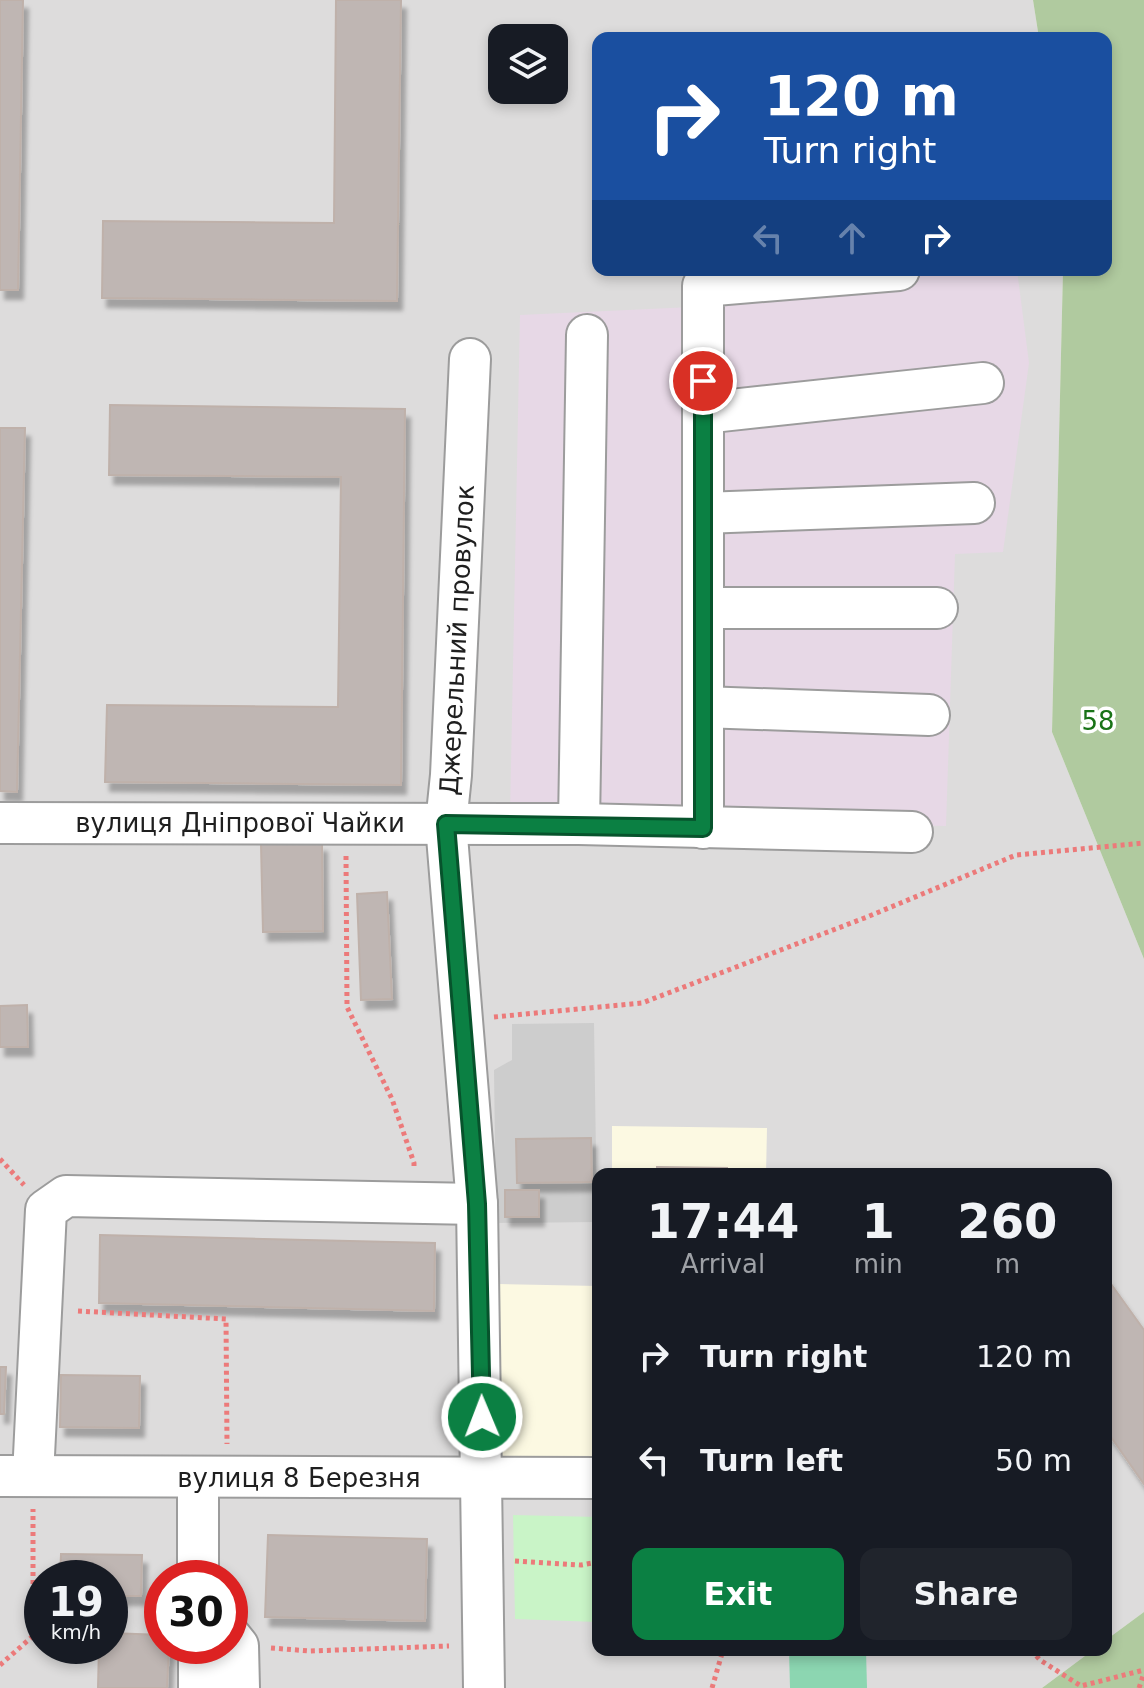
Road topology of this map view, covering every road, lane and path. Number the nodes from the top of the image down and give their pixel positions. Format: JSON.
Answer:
{"nodes":[{"id":1,"x":826,"y":276,"type":"edge"},
{"id":2,"x":587,"y":335,"type":"dead end"},
{"id":3,"x":470,"y":359,"type":"dead end"},
{"id":4,"x":983,"y":383,"type":"dead end"},
{"id":5,"x":703,"y":413,"type":"junction"},
{"id":6,"x":974,"y":503,"type":"dead end"},
{"id":7,"x":703,"y":513,"type":"junction"},
{"id":8,"x":703,"y":608,"type":"junction"},
{"id":9,"x":937,"y":608,"type":"dead end"},
{"id":10,"x":703,"y":707,"type":"junction"},
{"id":11,"x":929,"y":715,"type":"dead end"},
{"id":12,"x":346,"y":823,"type":"junction"},
{"id":13,"x":446,"y":824,"type":"junction"},
{"id":14,"x":579,"y":824,"type":"junction"},
{"id":15,"x":703,"y":828,"type":"junction"},
{"id":16,"x":912,"y":832,"type":"dead end"},
{"id":17,"x":1,"y":833,"type":"edge"},
{"id":18,"x":1144,"y":843,"type":"edge"},
{"id":19,"x":462,"y":1020,"type":"junction"},
{"id":20,"x":411,"y":1203,"type":"junction"},
{"id":21,"x":477,"y":1204,"type":"junction"},
{"id":22,"x":41,"y":1309,"type":"junction"},
{"id":23,"x":16,"y":1476,"type":"edge"},
{"id":24,"x":213,"y":1478,"type":"junction"},
{"id":25,"x":483,"y":1478,"type":"junction"},
{"id":26,"x":592,"y":1478,"type":"edge"},
{"id":27,"x":201,"y":1560,"type":"edge"},
{"id":28,"x":483,"y":1560,"type":"junction"},
{"id":29,"x":592,"y":1563,"type":"edge"},
{"id":30,"x":248,"y":1643,"type":"edge"},
{"id":31,"x":483,"y":1644,"type":"junction"},
{"id":32,"x":721,"y":1656,"type":"edge"},
{"id":33,"x":1036,"y":1656,"type":"edge"},
{"id":34,"x":199,"y":1664,"type":"edge"},
{"id":35,"x":236,"y":1664,"type":"edge"},
{"id":36,"x":0,"y":1665,"type":"edge"},
{"id":37,"x":1144,"y":1671,"type":"edge"},
{"id":38,"x":199,"y":1688,"type":"edge"},
{"id":39,"x":239,"y":1688,"type":"edge"},
{"id":40,"x":484,"y":1688,"type":"edge"},
{"id":41,"x":712,"y":1688,"type":"edge"},
{"id":42,"x":1139,"y":1688,"type":"edge"}],
"edges":[{"from":1,"to":5,"type":"street"},
{"from":2,"to":14,"type":"street"},
{"from":3,"to":13,"type":"street","name":"Джерельний провулок"},
{"from":4,"to":5,"type":"street"},
{"from":5,"to":7,"type":"street"},
{"from":6,"to":7,"type":"street"},
{"from":7,"to":8,"type":"street"},
{"from":8,"to":9,"type":"street"},
{"from":8,"to":10,"type":"street"},
{"from":10,"to":11,"type":"street"},
{"from":10,"to":15,"type":"street"},
{"from":12,"to":13,"type":"street","name":"вулиця Дніпрової Чайки"},
{"from":12,"to":17,"type":"street","name":"вулиця Дніпрової Чайки"},
{"from":12,"to":20,"type":"path"},
{"from":13,"to":14,"type":"street","name":"вулиця Дніпрової Чайки"},
{"from":13,"to":19,"type":"street","name":"Джерельний провулок"},
{"from":14,"to":15,"type":"street","name":"вулиця Дніпрової Чайки"},
{"from":15,"to":16,"type":"street","name":"вулиця Дніпрової Чайки"},
{"from":18,"to":19,"type":"path"},
{"from":19,"to":21,"type":"street","name":"Джерельний провулок"},
{"from":20,"to":21,"type":"street"},
{"from":20,"to":22,"type":"street"},
{"from":21,"to":25,"type":"street","name":"Джерельний провулок"},
{"from":22,"to":23,"type":"street"},
{"from":22,"to":24,"type":"path"},
{"from":23,"to":24,"type":"street","name":"вулиця 8 Березня"},
{"from":23,"to":36,"type":"path"},
{"from":24,"to":25,"type":"street","name":"вулиця 8 Березня"},
{"from":24,"to":27,"type":"street"},
{"from":25,"to":26,"type":"street","name":"вулиця 8 Березня"},
{"from":25,"to":28,"type":"street","name":"Джерельний провулок"},
{"from":28,"to":29,"type":"path"},
{"from":28,"to":31,"type":"street","name":"Джерельний провулок"},
{"from":30,"to":31,"type":"path"},
{"from":31,"to":40,"type":"street","name":"Джерельний провулок"},
{"from":32,"to":41,"type":"path"},
{"from":33,"to":37,"type":"path"},
{"from":34,"to":38,"type":"street"},
{"from":35,"to":39,"type":"street"},
{"from":37,"to":42,"type":"path"}]}
